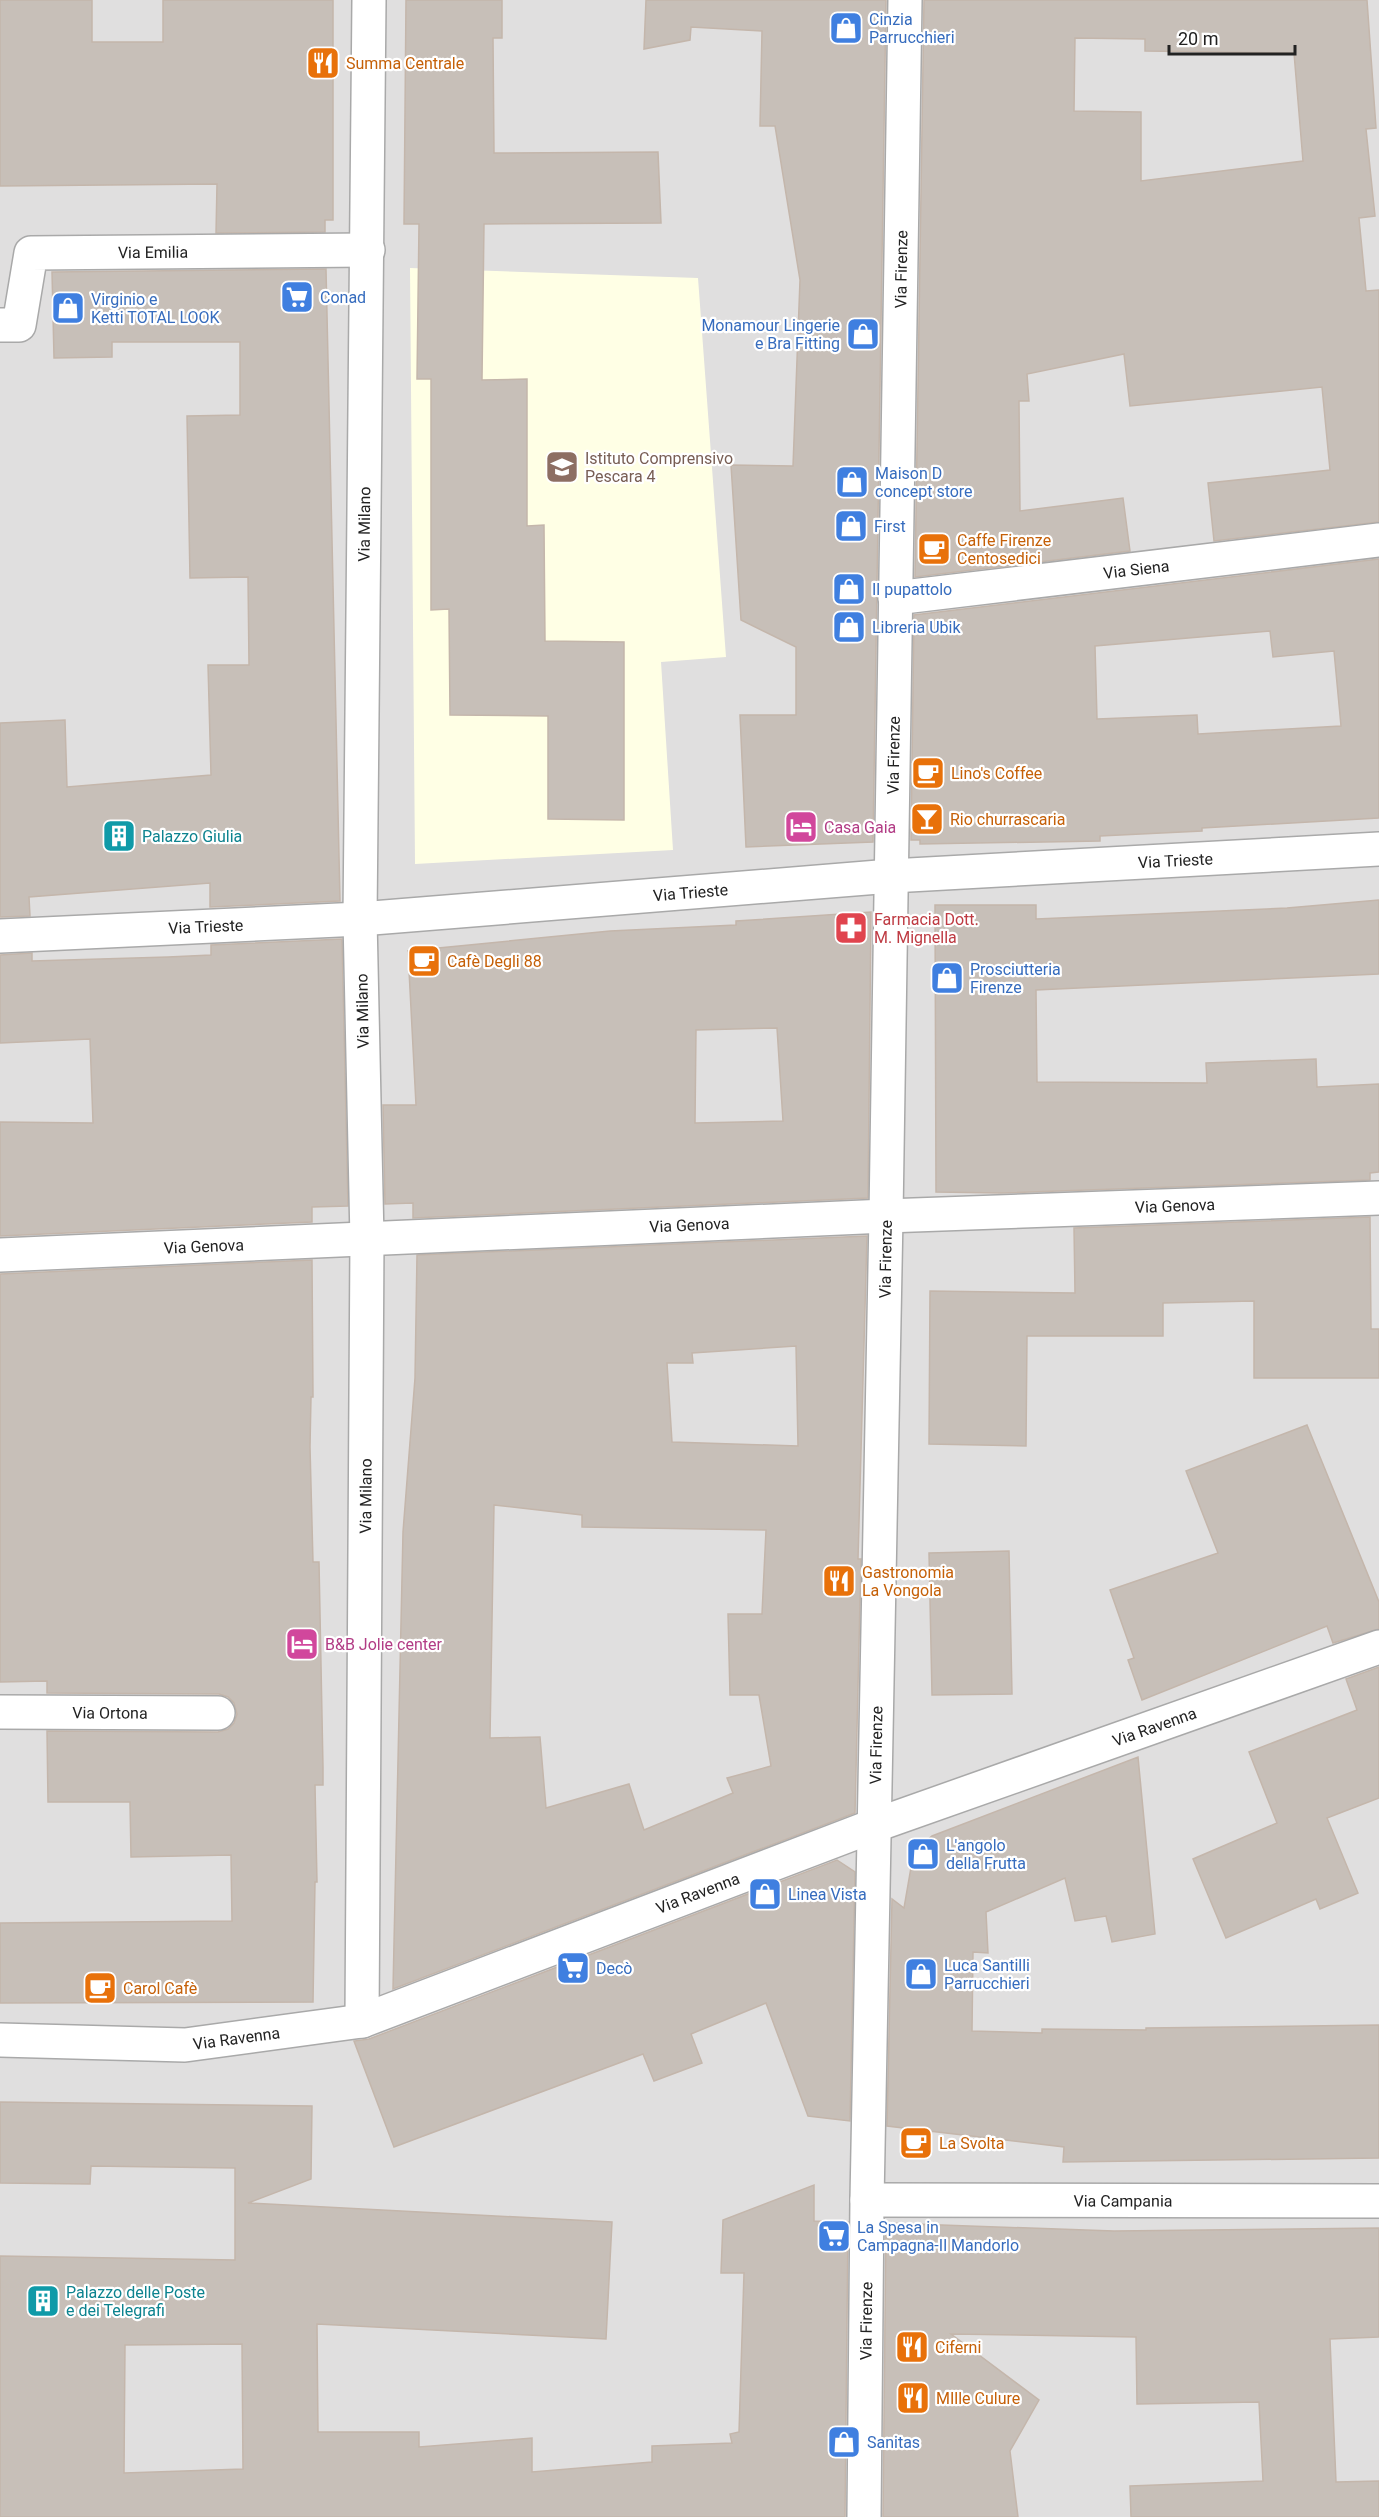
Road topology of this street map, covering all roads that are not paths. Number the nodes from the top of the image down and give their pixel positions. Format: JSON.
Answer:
{"nodes":[{"id":1,"x":369,"y":0,"type":"edge"},
{"id":2,"x":905,"y":0,"type":"edge"},
{"id":3,"x":368,"y":250,"type":"junction"},
{"id":4,"x":0,"y":325,"type":"edge"},
{"id":5,"x":1379,"y":540,"type":"edge"},
{"id":6,"x":895,"y":598,"type":"junction"},
{"id":7,"x":1379,"y":849,"type":"edge"},
{"id":8,"x":891,"y":876,"type":"junction"},
{"id":9,"x":360,"y":919,"type":"junction"},
{"id":10,"x":0,"y":936,"type":"edge"},
{"id":11,"x":1379,"y":1198,"type":"edge"},
{"id":12,"x":886,"y":1216,"type":"junction"},
{"id":13,"x":367,"y":1239,"type":"junction"},
{"id":14,"x":0,"y":1255,"type":"edge"},
{"id":15,"x":1379,"y":1647,"type":"edge"},
{"id":16,"x":0,"y":1712,"type":"edge"},
{"id":17,"x":218,"y":1713,"type":"dead end"},
{"id":18,"x":873,"y":1826,"type":"junction"},
{"id":19,"x":362,"y":2021,"type":"junction"},
{"id":20,"x":0,"y":2040,"type":"edge"},
{"id":21,"x":867,"y":2200,"type":"junction"},
{"id":22,"x":1379,"y":2201,"type":"edge"},
{"id":23,"x":864,"y":2517,"type":"edge"}],
"edges":[{"from":1,"to":3,"type":"street","name":"Via Milano"},
{"from":2,"to":6,"type":"street","name":"Via Firenze"},
{"from":3,"to":4,"type":"street","name":"Via Emilia"},
{"from":3,"to":9,"type":"street","name":"Via Milano"},
{"from":5,"to":6,"type":"street","name":"Via Siena"},
{"from":6,"to":8,"type":"street","name":"Via Firenze"},
{"from":7,"to":8,"type":"street","name":"Via Trieste"},
{"from":8,"to":9,"type":"street","name":"Via Trieste"},
{"from":8,"to":12,"type":"street","name":"Via Firenze"},
{"from":9,"to":10,"type":"street","name":"Via Trieste"},
{"from":9,"to":13,"type":"street","name":"Via Milano"},
{"from":11,"to":12,"type":"street","name":"Via Genova"},
{"from":12,"to":13,"type":"street","name":"Via Genova"},
{"from":12,"to":18,"type":"street","name":"Via Firenze"},
{"from":13,"to":14,"type":"street","name":"Via Genova"},
{"from":13,"to":19,"type":"street","name":"Via Milano"},
{"from":15,"to":18,"type":"street","name":"Via Ravenna"},
{"from":16,"to":17,"type":"street","name":"Via Ortona"},
{"from":18,"to":19,"type":"street","name":"Via Ravenna"},
{"from":18,"to":21,"type":"street","name":"Via Firenze"},
{"from":19,"to":20,"type":"street","name":"Via Ravenna"},
{"from":21,"to":22,"type":"street","name":"Via Campania"},
{"from":21,"to":23,"type":"street","name":"Via Firenze"}]}
